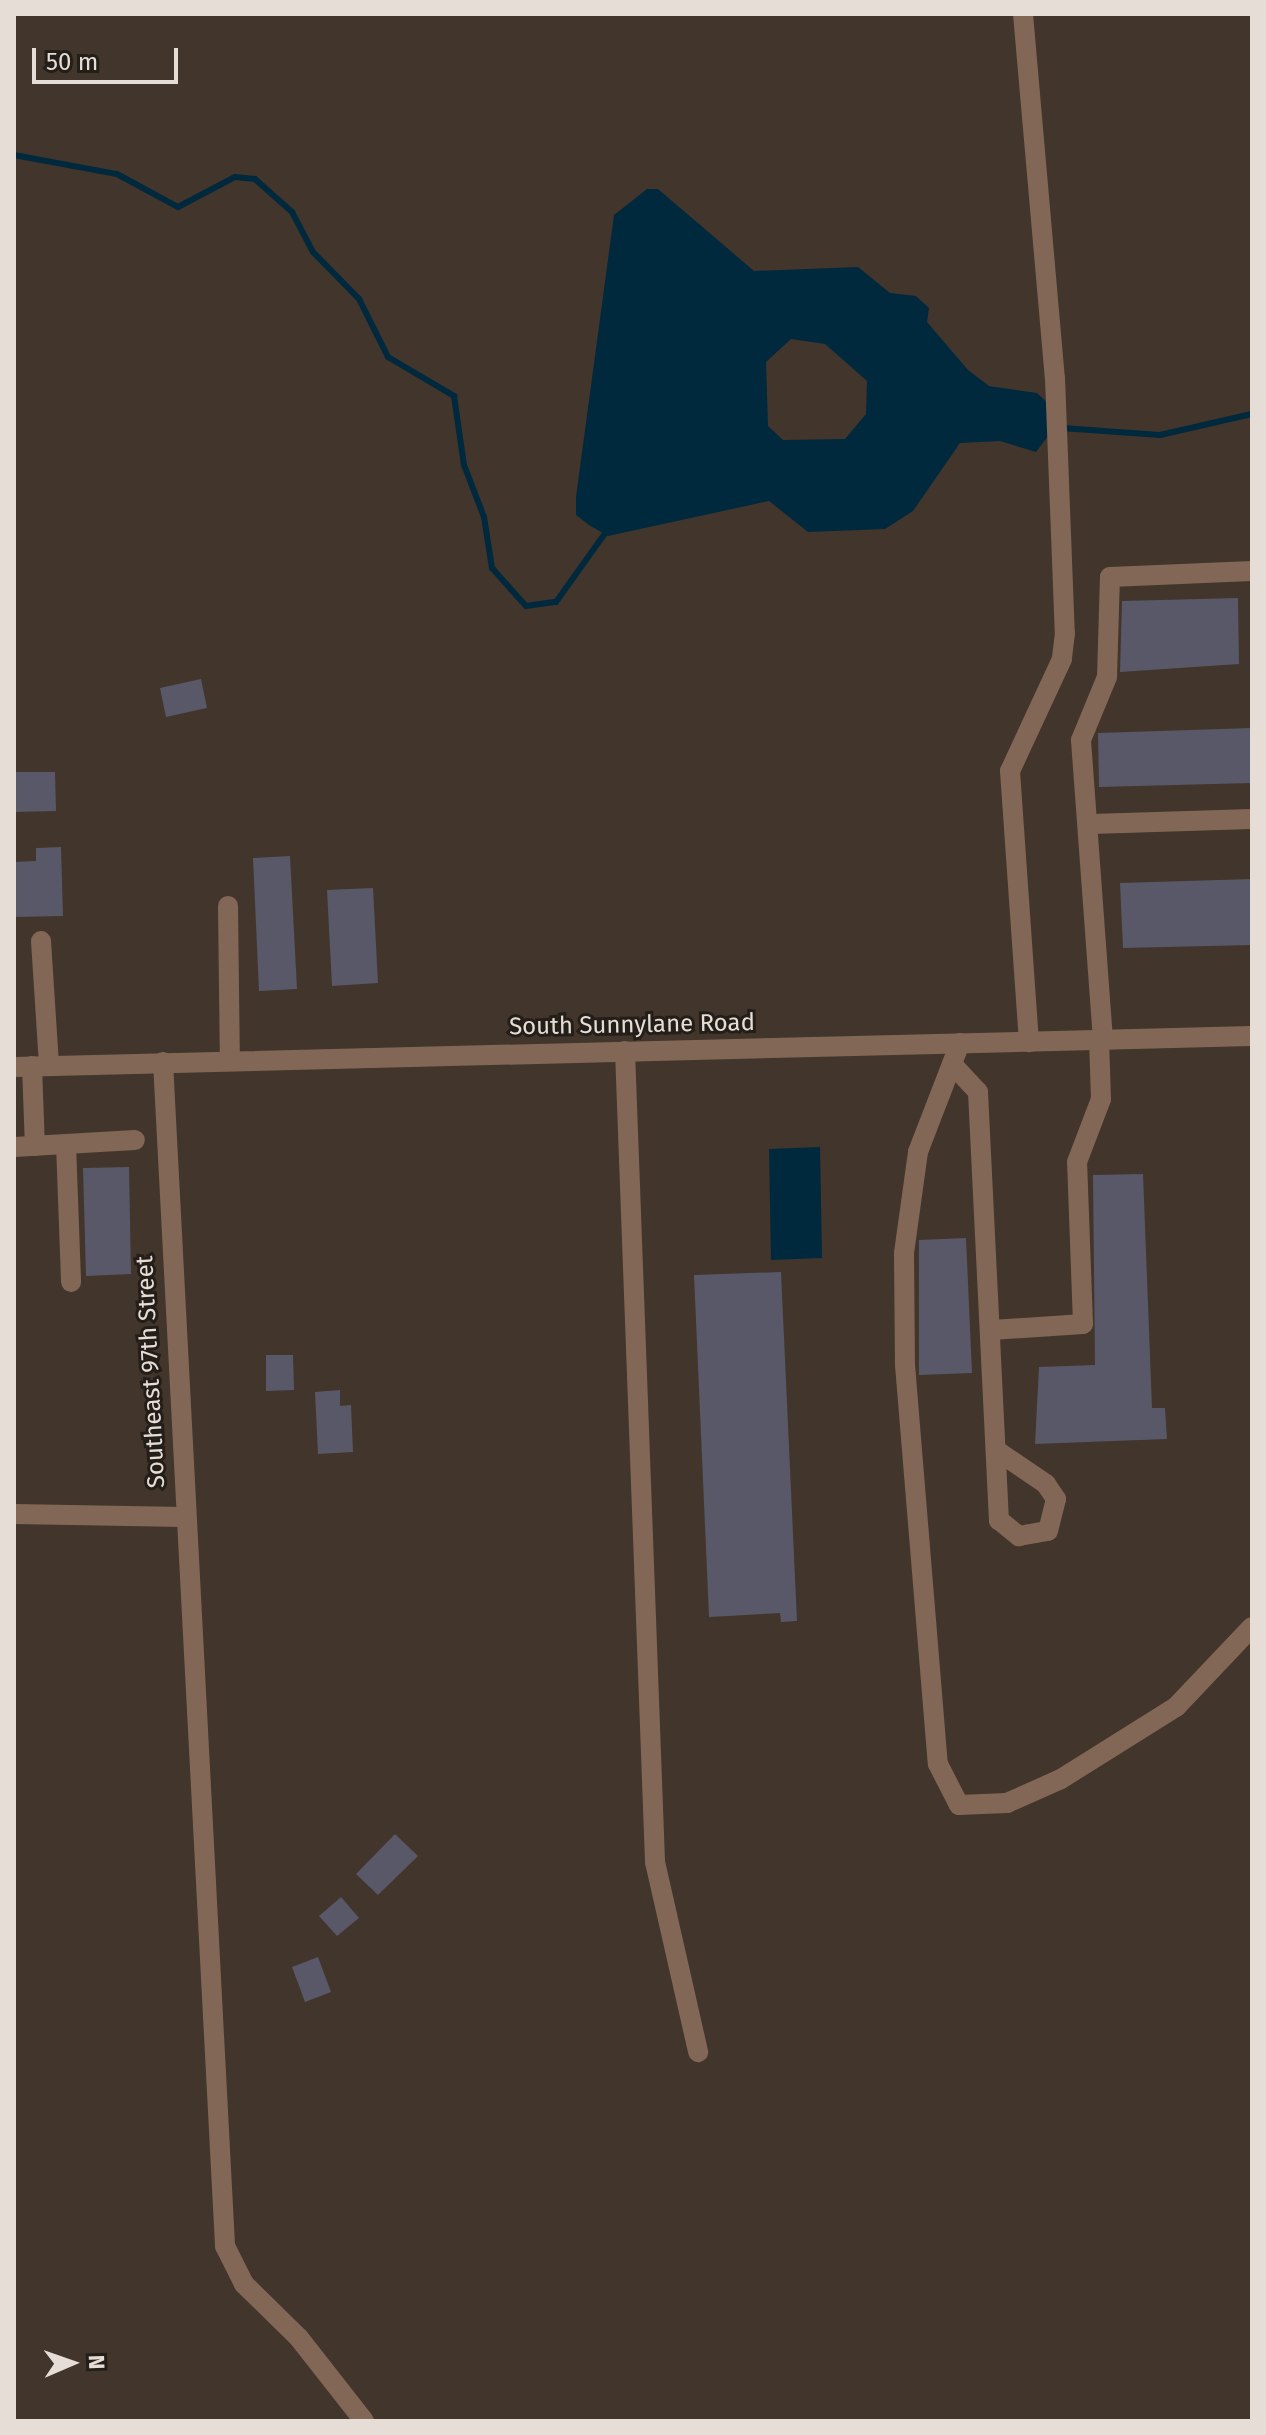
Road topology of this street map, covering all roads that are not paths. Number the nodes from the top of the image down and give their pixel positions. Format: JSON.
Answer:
{"nodes":[{"id":1,"x":1023,"y":14,"type":"edge"},
{"id":2,"x":1252,"y":571,"type":"edge"},
{"id":3,"x":1252,"y":819,"type":"edge"},
{"id":4,"x":1091,"y":824,"type":"junction"},
{"id":5,"x":228,"y":906,"type":"dead end"},
{"id":6,"x":41,"y":941,"type":"dead end"},
{"id":7,"x":1252,"y":1036,"type":"edge"},
{"id":8,"x":1101,"y":1040,"type":"junction"},
{"id":9,"x":1029,"y":1042,"type":"junction"},
{"id":10,"x":960,"y":1043,"type":"junction"},
{"id":11,"x":625,"y":1051,"type":"junction"},
{"id":12,"x":230,"y":1061,"type":"junction"},
{"id":13,"x":163,"y":1062,"type":"junction"},
{"id":14,"x":952,"y":1064,"type":"junction"},
{"id":15,"x":32,"y":1066,"type":"edge"},
{"id":16,"x":135,"y":1140,"type":"dead end"},
{"id":17,"x":66,"y":1144,"type":"junction"},
{"id":18,"x":35,"y":1146,"type":"junction"},
{"id":19,"x":14,"y":1147,"type":"edge"},
{"id":20,"x":71,"y":1282,"type":"dead end"},
{"id":21,"x":992,"y":1330,"type":"junction"},
{"id":22,"x":996,"y":1450,"type":"dead end"},
{"id":23,"x":14,"y":1514,"type":"edge"},
{"id":24,"x":184,"y":1517,"type":"junction"},
{"id":25,"x":1252,"y":1627,"type":"edge"},
{"id":26,"x":698,"y":2052,"type":"dead end"},
{"id":27,"x":364,"y":2421,"type":"edge"}],
"edges":[{"from":1,"to":9,"type":"street"},
{"from":2,"to":4,"type":"street"},
{"from":3,"to":4,"type":"street"},
{"from":4,"to":8,"type":"street"},
{"from":5,"to":12,"type":"street"},
{"from":6,"to":15,"type":"street"},
{"from":7,"to":8,"type":"street","name":"South Sunnylane Road"},
{"from":8,"to":9,"type":"street","name":"South Sunnylane Road"},
{"from":8,"to":21,"type":"street"},
{"from":9,"to":10,"type":"street","name":"South Sunnylane Road"},
{"from":10,"to":11,"type":"street","name":"South Sunnylane Road"},
{"from":10,"to":14,"type":"street"},
{"from":11,"to":12,"type":"street","name":"South Sunnylane Road"},
{"from":11,"to":26,"type":"street"},
{"from":12,"to":13,"type":"street","name":"South Sunnylane Road"},
{"from":13,"to":15,"type":"street","name":"South Sunnylane Road"},
{"from":13,"to":24,"type":"street","name":"Southeast 97th Street"},
{"from":14,"to":21,"type":"street"},
{"from":14,"to":25,"type":"street"},
{"from":15,"to":18,"type":"street"},
{"from":16,"to":17,"type":"street"},
{"from":17,"to":18,"type":"street"},
{"from":17,"to":20,"type":"street"},
{"from":18,"to":19,"type":"street"},
{"from":21,"to":22,"type":"street"},
{"from":23,"to":24,"type":"street"},
{"from":24,"to":27,"type":"street","name":"Southeast 97th Street"}]}
